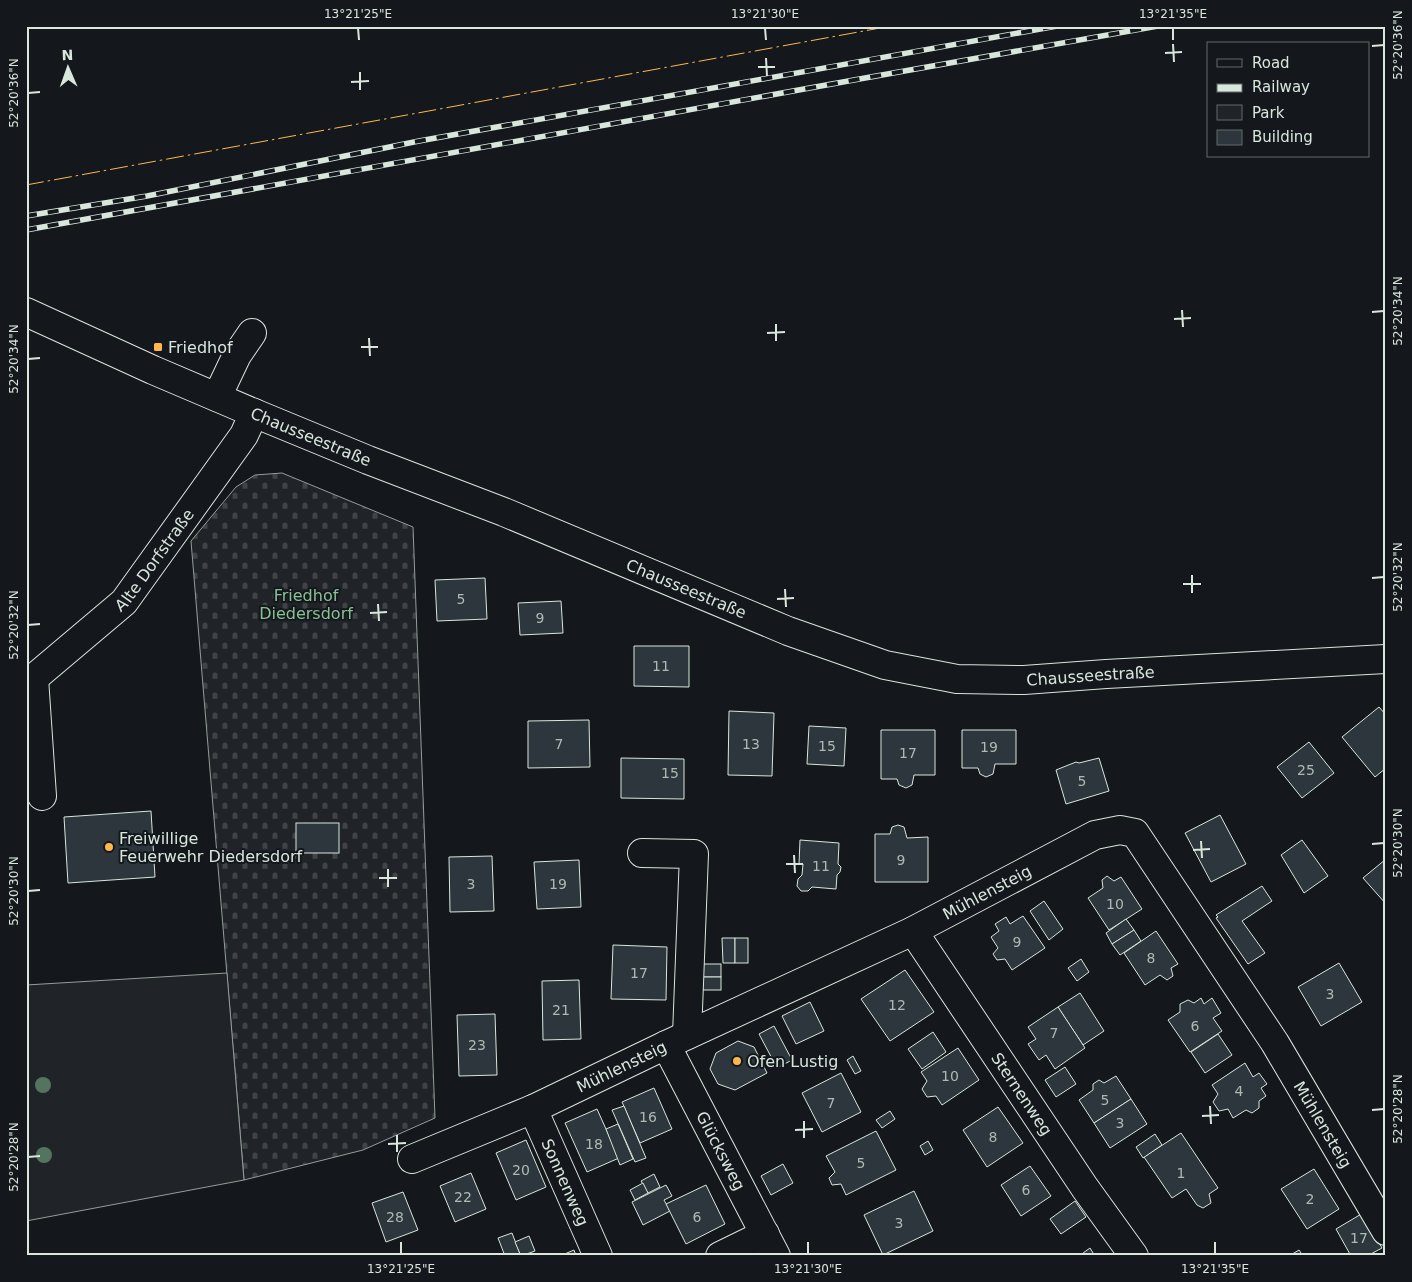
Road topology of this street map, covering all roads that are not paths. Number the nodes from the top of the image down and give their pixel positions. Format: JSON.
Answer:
{"nodes":[{"id":1,"x":26,"y":312,"type":"edge"},
{"id":2,"x":252,"y":333,"type":"dead end"},
{"id":3,"x":217,"y":398,"type":"junction"},
{"id":4,"x":254,"y":413,"type":"junction"},
{"id":5,"x":1386,"y":660,"type":"edge"},
{"id":6,"x":30,"y":680,"type":"edge"},
{"id":7,"x":42,"y":796,"type":"dead end"},
{"id":8,"x":642,"y":853,"type":"dead end"},
{"id":9,"x":913,"y":931,"type":"junction"},
{"id":10,"x":676,"y":1040,"type":"junction"},
{"id":11,"x":533,"y":1109,"type":"junction"},
{"id":12,"x":412,"y":1159,"type":"dead end"},
{"id":13,"x":1386,"y":1231,"type":"edge"},
{"id":14,"x":770,"y":1245,"type":"edge"},
{"id":15,"x":598,"y":1256,"type":"edge"},
{"id":16,"x":720,"y":1256,"type":"edge"},
{"id":17,"x":1134,"y":1256,"type":"edge"}],
"edges":[{"from":1,"to":3,"type":"street","name":"Chausseestraße"},
{"from":2,"to":3,"type":"street"},
{"from":3,"to":4,"type":"street","name":"Chausseestraße"},
{"from":4,"to":5,"type":"street","name":"Chausseestraße"},
{"from":4,"to":6,"type":"street","name":"Alte Dorfstraße"},
{"from":6,"to":7,"type":"street"},
{"from":8,"to":10,"type":"street"},
{"from":9,"to":10,"type":"street","name":"Mühlensteig"},
{"from":9,"to":13,"type":"street","name":"Mühlensteig"},
{"from":9,"to":17,"type":"street","name":"Sternenweg"},
{"from":10,"to":11,"type":"street","name":"Mühlensteig"},
{"from":10,"to":14,"type":"street","name":"Glücksweg"},
{"from":11,"to":12,"type":"street","name":"Mühlensteig"},
{"from":11,"to":15,"type":"street","name":"Sonnenweg"},
{"from":14,"to":16,"type":"street"}]}
